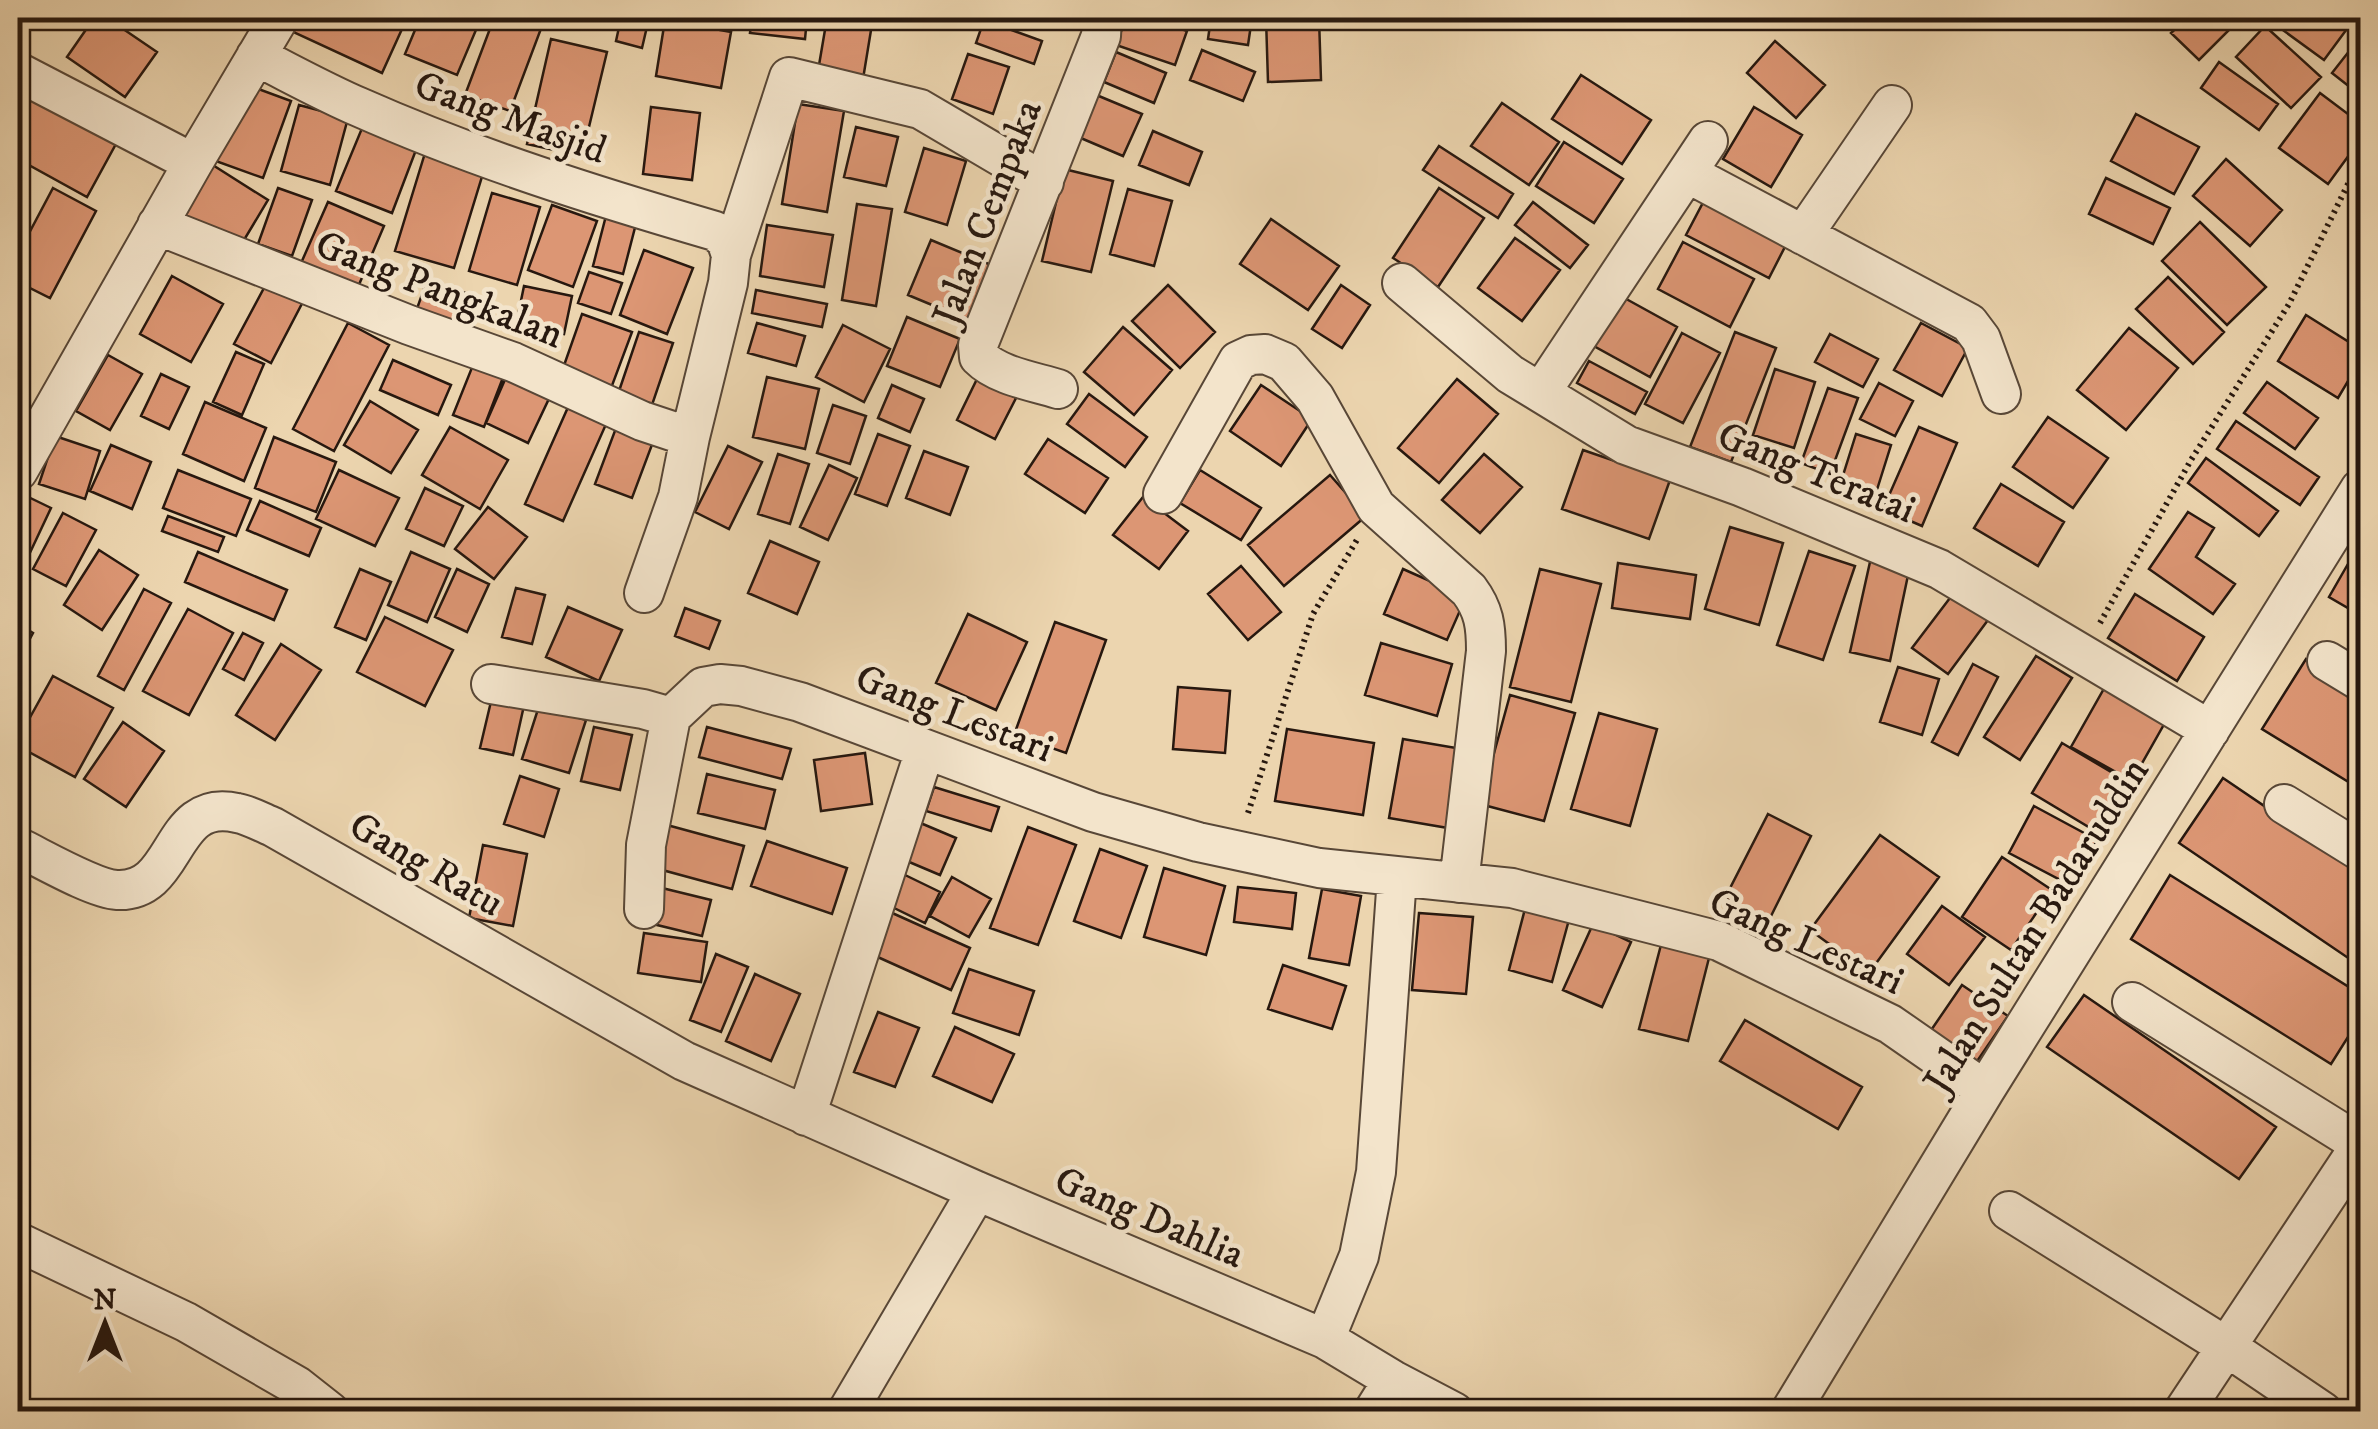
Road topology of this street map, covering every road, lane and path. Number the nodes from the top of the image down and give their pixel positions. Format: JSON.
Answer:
{"nodes":[{"id":1,"x":279,"y":18,"type":"edge"},
{"id":2,"x":1102,"y":18,"type":"edge"},
{"id":3,"x":256,"y":56,"type":"junction"},
{"id":4,"x":18,"y":72,"type":"edge"},
{"id":5,"x":1892,"y":105,"type":"dead end"},
{"id":6,"x":1708,"y":141,"type":"dead end"},
{"id":7,"x":192,"y":163,"type":"junction"},
{"id":8,"x":2360,"y":166,"type":"edge"},
{"id":9,"x":1687,"y":172,"type":"junction"},
{"id":10,"x":1044,"y":182,"type":"junction"},
{"id":11,"x":156,"y":225,"type":"junction"},
{"id":12,"x":1803,"y":234,"type":"junction"},
{"id":13,"x":732,"y":255,"type":"junction"},
{"id":14,"x":1402,"y":283,"type":"dead end"},
{"id":15,"x":1058,"y":388,"type":"dead end"},
{"id":16,"x":1540,"y":392,"type":"junction"},
{"id":17,"x":2001,"y":394,"type":"dead end"},
{"id":18,"x":690,"y":437,"type":"junction"},
{"id":19,"x":19,"y":464,"type":"edge"},
{"id":20,"x":2360,"y":489,"type":"edge"},
{"id":21,"x":1163,"y":494,"type":"dead end"},
{"id":22,"x":1376,"y":507,"type":"junction"},
{"id":23,"x":644,"y":593,"type":"dead end"},
{"id":24,"x":2082,"y":654,"type":"junction"},
{"id":25,"x":2328,"y":661,"type":"dead end"},
{"id":26,"x":2360,"y":681,"type":"edge"},
{"id":27,"x":491,"y":684,"type":"dead end"},
{"id":28,"x":671,"y":717,"type":"junction"},
{"id":29,"x":2210,"y":730,"type":"junction"},
{"id":30,"x":925,"y":750,"type":"junction"},
{"id":31,"x":2284,"y":804,"type":"dead end"},
{"id":32,"x":18,"y":847,"type":"edge"},
{"id":33,"x":1236,"y":849,"type":"junction"},
{"id":34,"x":2360,"y":851,"type":"edge"},
{"id":35,"x":1397,"y":877,"type":"junction"},
{"id":36,"x":1460,"y":883,"type":"junction"},
{"id":37,"x":644,"y":909,"type":"dead end"},
{"id":38,"x":2132,"y":1002,"type":"dead end"},
{"id":39,"x":1985,"y":1090,"type":"junction"},
{"id":40,"x":806,"y":1116,"type":"junction"},
{"id":41,"x":2360,"y":1145,"type":"edge"},
{"id":42,"x":977,"y":1191,"type":"junction"},
{"id":43,"x":2009,"y":1211,"type":"dead end"},
{"id":44,"x":18,"y":1242,"type":"edge"},
{"id":45,"x":1325,"y":1340,"type":"junction"},
{"id":46,"x":2227,"y":1346,"type":"junction"},
{"id":47,"x":1393,"y":1380,"type":"junction"},
{"id":48,"x":330,"y":1412,"type":"edge"},
{"id":49,"x":847,"y":1412,"type":"edge"},
{"id":50,"x":1373,"y":1412,"type":"edge"},
{"id":51,"x":1454,"y":1412,"type":"edge"},
{"id":52,"x":1790,"y":1412,"type":"edge"},
{"id":53,"x":2183,"y":1412,"type":"edge"},
{"id":54,"x":2323,"y":1412,"type":"edge"}],
"edges":[{"from":1,"to":3,"type":"street"},
{"from":2,"to":10,"type":"street","name":"Jalan Cempaka"},
{"from":3,"to":7,"type":"street"},
{"from":3,"to":13,"type":"street","name":"Gang Masjid"},
{"from":4,"to":7,"type":"street"},
{"from":5,"to":12,"type":"street"},
{"from":6,"to":9,"type":"street"},
{"from":7,"to":11,"type":"street"},
{"from":8,"to":24,"type":"path"},
{"from":9,"to":12,"type":"street"},
{"from":9,"to":16,"type":"street"},
{"from":10,"to":13,"type":"street"},
{"from":10,"to":15,"type":"street","name":"Jalan Cempaka"},
{"from":11,"to":18,"type":"street","name":"Gang Pangkalan"},
{"from":11,"to":19,"type":"street"},
{"from":12,"to":17,"type":"street"},
{"from":13,"to":18,"type":"street"},
{"from":14,"to":16,"type":"street","name":"Gang Teratai"},
{"from":16,"to":24,"type":"street","name":"Gang Teratai"},
{"from":18,"to":23,"type":"street"},
{"from":20,"to":29,"type":"street","name":"Jalan Sultan Badaruddin"},
{"from":21,"to":22,"type":"street"},
{"from":22,"to":33,"type":"path"},
{"from":22,"to":36,"type":"street"},
{"from":24,"to":29,"type":"street","name":"Gang Teratai"},
{"from":25,"to":26,"type":"street"},
{"from":27,"to":28,"type":"street"},
{"from":28,"to":30,"type":"street","name":"Gang Lestari"},
{"from":28,"to":37,"type":"street"},
{"from":29,"to":39,"type":"street","name":"Jalan Sultan Badaruddin"},
{"from":30,"to":33,"type":"street","name":"Gang Lestari"},
{"from":30,"to":40,"type":"street"},
{"from":31,"to":34,"type":"street"},
{"from":32,"to":40,"type":"street","name":"Gang Ratu"},
{"from":33,"to":35,"type":"street","name":"Gang Lestari"},
{"from":35,"to":36,"type":"street","name":"Gang Lestari"},
{"from":35,"to":45,"type":"street"},
{"from":36,"to":39,"type":"street","name":"Gang Lestari"},
{"from":38,"to":41,"type":"street"},
{"from":39,"to":52,"type":"street","name":"Jalan Sultan Badaruddin"},
{"from":40,"to":42,"type":"street","name":"Gang Dahlia"},
{"from":41,"to":46,"type":"street"},
{"from":42,"to":45,"type":"street","name":"Gang Dahlia"},
{"from":42,"to":49,"type":"street"},
{"from":43,"to":46,"type":"street"},
{"from":44,"to":48,"type":"street"},
{"from":45,"to":47,"type":"street","name":"Gang Dahlia"},
{"from":46,"to":53,"type":"street"},
{"from":46,"to":54,"type":"street"},
{"from":47,"to":50,"type":"street"},
{"from":47,"to":51,"type":"street","name":"Gang Dahlia"}]}
